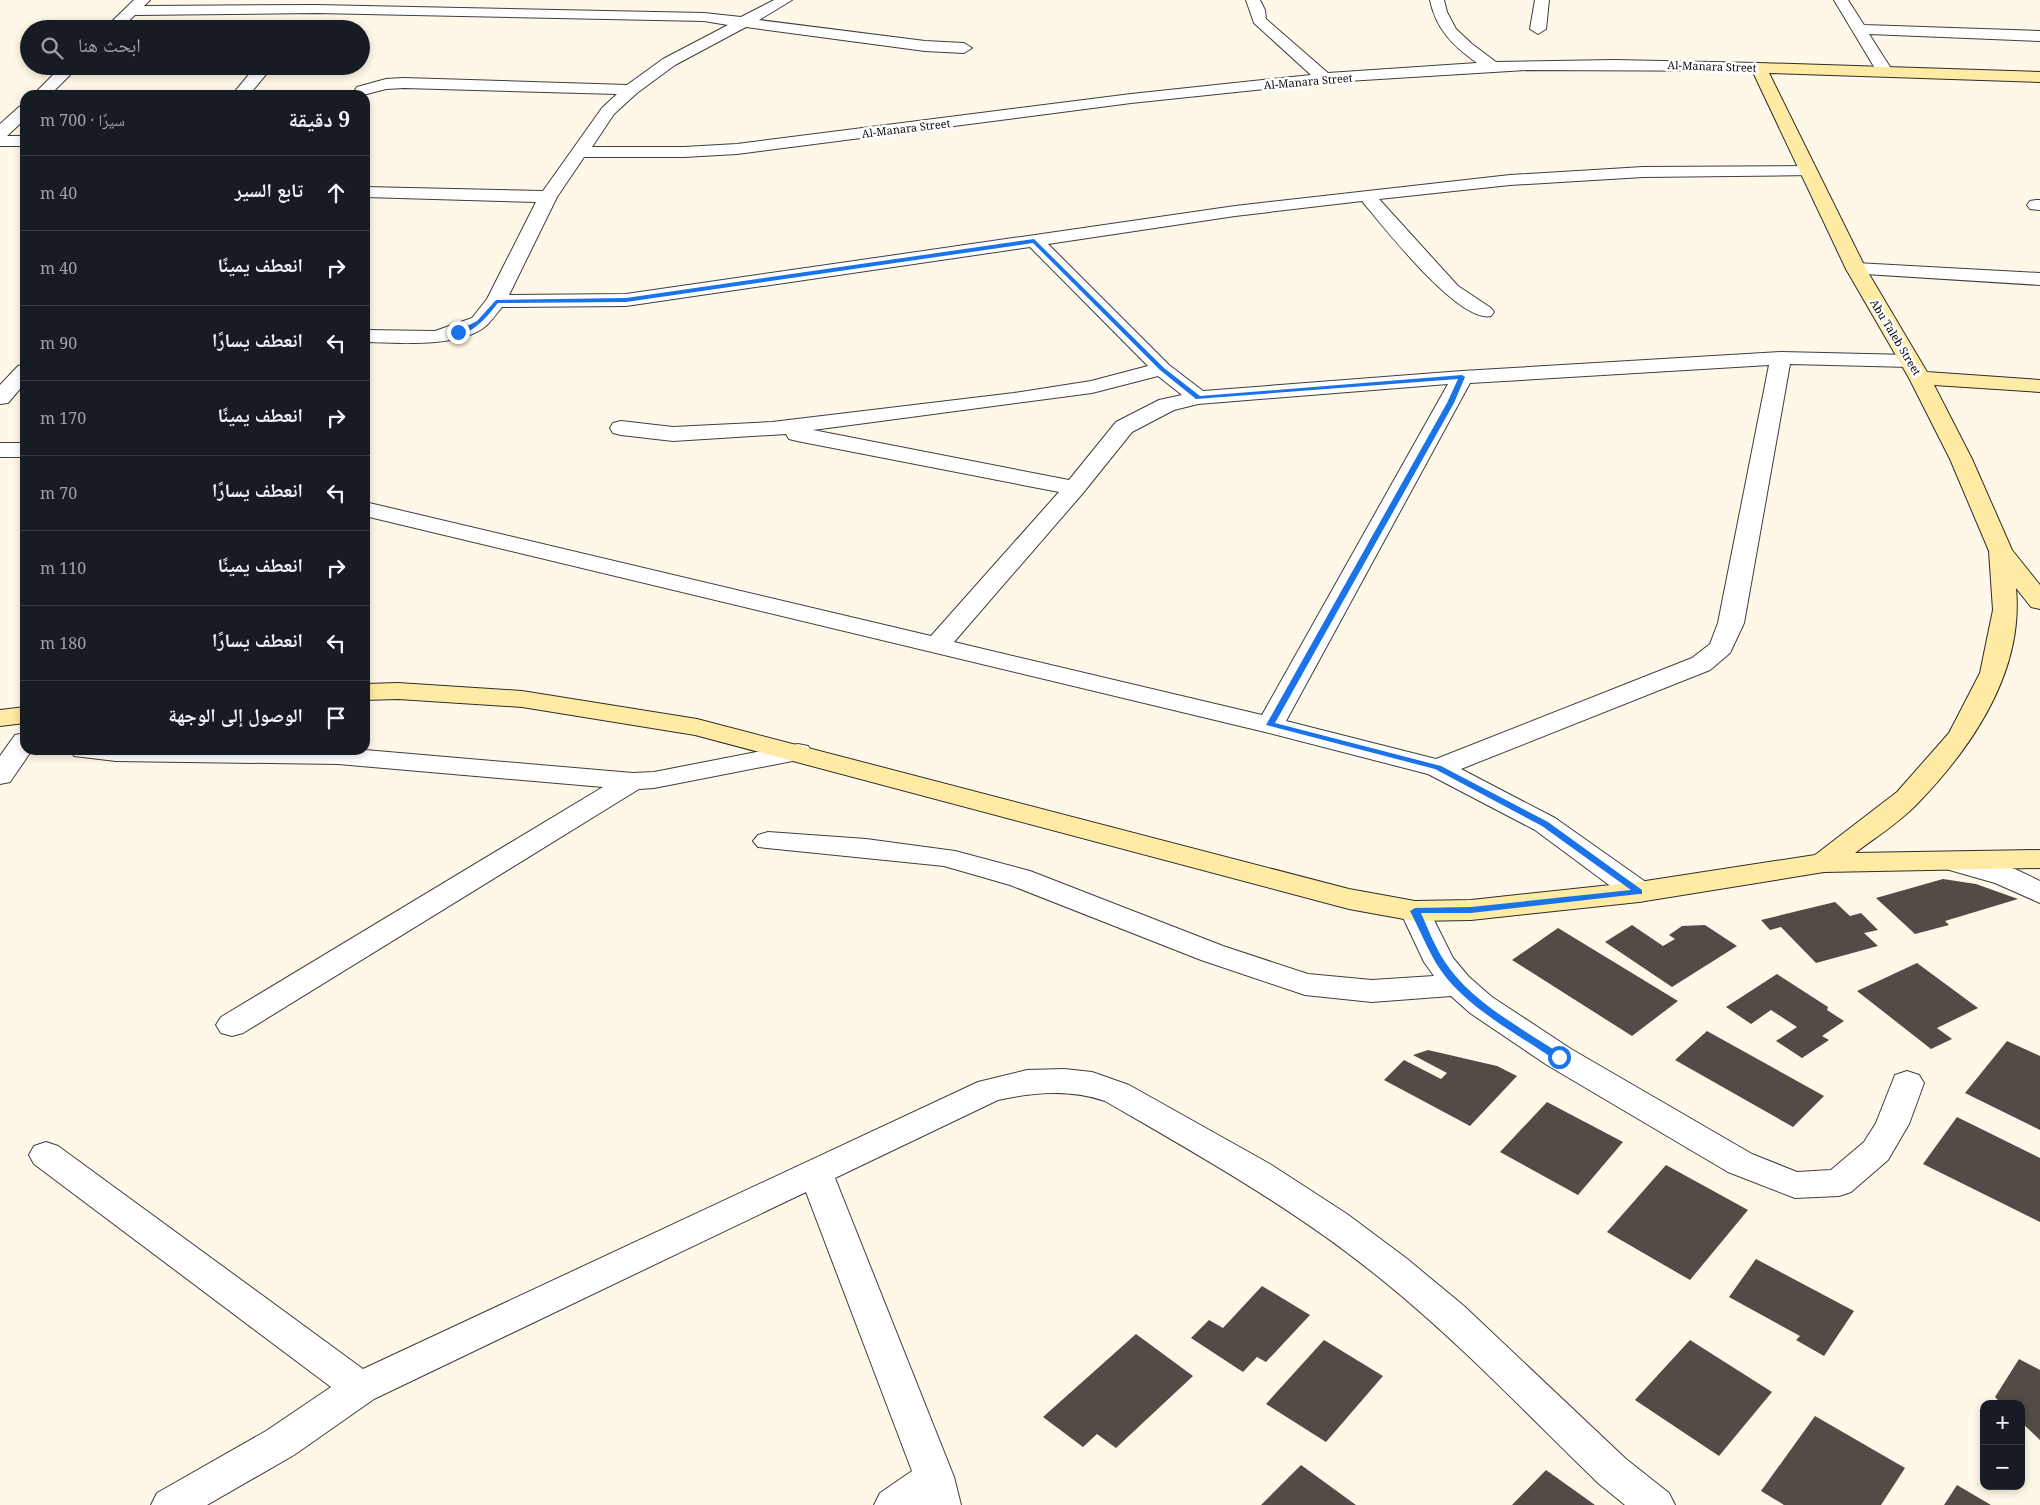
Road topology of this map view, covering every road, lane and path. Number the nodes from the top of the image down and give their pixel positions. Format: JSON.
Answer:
{"nodes":[{"id":1,"x":143,"y":0,"type":"edge"},
{"id":2,"x":516,"y":0,"type":"edge"},
{"id":3,"x":785,"y":0,"type":"edge"},
{"id":4,"x":1253,"y":0,"type":"edge"},
{"id":5,"x":1437,"y":0,"type":"edge"},
{"id":6,"x":1542,"y":0,"type":"edge"},
{"id":7,"x":1841,"y":0,"type":"edge"},
{"id":8,"x":320,"y":5,"type":"edge"},
{"id":9,"x":130,"y":11,"type":"junction"},
{"id":10,"x":501,"y":12,"type":"junction"},
{"id":11,"x":120,"y":20,"type":"edge"},
{"id":12,"x":306,"y":20,"type":"edge"},
{"id":13,"x":747,"y":21,"type":"junction"},
{"id":14,"x":1538,"y":29,"type":"dead end"},
{"id":15,"x":1859,"y":29,"type":"junction"},
{"id":16,"x":2040,"y":36,"type":"edge"},
{"id":17,"x":964,"y":48,"type":"dead end"},
{"id":18,"x":1495,"y":68,"type":"junction"},
{"id":19,"x":1759,"y":68,"type":"junction"},
{"id":20,"x":1884,"y":70,"type":"junction"},
{"id":21,"x":62,"y":75,"type":"edge"},
{"id":22,"x":257,"y":75,"type":"edge"},
{"id":23,"x":2040,"y":77,"type":"edge"},
{"id":24,"x":1325,"y":78,"type":"junction"},
{"id":25,"x":46,"y":90,"type":"edge"},
{"id":26,"x":244,"y":90,"type":"edge"},
{"id":27,"x":363,"y":90,"type":"dead end"},
{"id":28,"x":631,"y":90,"type":"junction"},
{"id":29,"x":20,"y":115,"type":"edge"},
{"id":30,"x":0,"y":134,"type":"edge"},
{"id":31,"x":20,"y":141,"type":"edge"},
{"id":32,"x":0,"y":142,"type":"edge"},
{"id":33,"x":579,"y":152,"type":"junction"},
{"id":34,"x":1807,"y":171,"type":"junction"},
{"id":35,"x":370,"y":192,"type":"edge"},
{"id":36,"x":1366,"y":195,"type":"junction"},
{"id":37,"x":548,"y":197,"type":"junction"},
{"id":38,"x":1034,"y":241,"type":"junction"},
{"id":39,"x":1856,"y":269,"type":"junction"},
{"id":40,"x":2040,"y":279,"type":"edge"},
{"id":41,"x":496,"y":301,"type":"junction"},
{"id":42,"x":1484,"y":312,"type":"dead end"},
{"id":43,"x":370,"y":336,"type":"edge"},
{"id":44,"x":1781,"y":358,"type":"junction"},
{"id":45,"x":1162,"y":369,"type":"junction"},
{"id":46,"x":1915,"y":369,"type":"junction"},
{"id":47,"x":20,"y":376,"type":"edge"},
{"id":48,"x":1462,"y":377,"type":"junction"},
{"id":49,"x":2040,"y":386,"type":"edge"},
{"id":50,"x":0,"y":398,"type":"edge"},
{"id":51,"x":1198,"y":398,"type":"junction"},
{"id":52,"x":621,"y":428,"type":"dead end"},
{"id":53,"x":772,"y":429,"type":"junction"},
{"id":54,"x":0,"y":450,"type":"edge"},
{"id":55,"x":20,"y":450,"type":"edge"},
{"id":56,"x":1075,"y":488,"type":"junction"},
{"id":57,"x":370,"y":510,"type":"edge"},
{"id":58,"x":2001,"y":551,"type":"junction"},
{"id":59,"x":2040,"y":602,"type":"edge"},
{"id":60,"x":936,"y":646,"type":"junction"},
{"id":61,"x":370,"y":692,"type":"edge"},
{"id":62,"x":20,"y":716,"type":"edge"},
{"id":63,"x":0,"y":718,"type":"edge"},
{"id":64,"x":1270,"y":725,"type":"junction"},
{"id":65,"x":20,"y":748,"type":"edge"},
{"id":66,"x":798,"y":752,"type":"junction"},
{"id":67,"x":152,"y":755,"type":"edge"},
{"id":68,"x":212,"y":755,"type":"edge"},
{"id":69,"x":298,"y":755,"type":"edge"},
{"id":70,"x":1438,"y":768,"type":"junction"},
{"id":71,"x":0,"y":776,"type":"edge"},
{"id":72,"x":633,"y":782,"type":"junction"},
{"id":73,"x":768,"y":841,"type":"dead end"},
{"id":74,"x":2040,"y":859,"type":"edge"},
{"id":75,"x":1956,"y":862,"type":"junction"},
{"id":76,"x":1824,"y":863,"type":"junction"},
{"id":77,"x":1639,"y":892,"type":"junction"},
{"id":78,"x":2040,"y":892,"type":"edge"},
{"id":79,"x":1415,"y":911,"type":"junction"},
{"id":80,"x":1458,"y":985,"type":"junction"},
{"id":81,"x":232,"y":1026,"type":"dead end"},
{"id":82,"x":1907,"y":1083,"type":"dead end"},
{"id":83,"x":46,"y":1155,"type":"dead end"},
{"id":84,"x":815,"y":1171,"type":"junction"},
{"id":85,"x":360,"y":1388,"type":"junction"},
{"id":86,"x":938,"y":1491,"type":"edge"},
{"id":87,"x":171,"y":1505,"type":"edge"},
{"id":88,"x":894,"y":1505,"type":"edge"},
{"id":89,"x":1655,"y":1505,"type":"edge"}],
"edges":[{"from":1,"to":9,"type":"street"},
{"from":2,"to":10,"type":"street"},
{"from":3,"to":13,"type":"street"},
{"from":4,"to":24,"type":"street"},
{"from":5,"to":18,"type":"street"},
{"from":6,"to":14,"type":"street"},
{"from":7,"to":15,"type":"street"},
{"from":8,"to":9,"type":"street"},
{"from":8,"to":10,"type":"street"},
{"from":8,"to":12,"type":"street"},
{"from":9,"to":11,"type":"street"},
{"from":10,"to":13,"type":"street"},
{"from":13,"to":17,"type":"street"},
{"from":13,"to":28,"type":"street"},
{"from":15,"to":16,"type":"street"},
{"from":15,"to":20,"type":"street"},
{"from":18,"to":19,"type":"street","name":"Al-Manara Street"},
{"from":18,"to":24,"type":"street","name":"Al-Manara Street"},
{"from":19,"to":20,"type":"street","name":"Al-Manara Street"},
{"from":19,"to":34,"type":"street","name":"Abu Taleb Street"},
{"from":20,"to":23,"type":"street","name":"Al-Manara Street"},
{"from":21,"to":25,"type":"street"},
{"from":22,"to":26,"type":"street"},
{"from":24,"to":33,"type":"street","name":"Al-Manara Street"},
{"from":27,"to":28,"type":"street"},
{"from":28,"to":33,"type":"street"},
{"from":29,"to":30,"type":"street"},
{"from":31,"to":32,"type":"street"},
{"from":33,"to":37,"type":"street"},
{"from":34,"to":36,"type":"street"},
{"from":34,"to":39,"type":"street","name":"Abu Taleb Street"},
{"from":35,"to":37,"type":"street"},
{"from":36,"to":38,"type":"street"},
{"from":36,"to":42,"type":"street"},
{"from":37,"to":41,"type":"street"},
{"from":38,"to":41,"type":"street"},
{"from":38,"to":45,"type":"street"},
{"from":39,"to":40,"type":"street"},
{"from":39,"to":46,"type":"street","name":"Abu Taleb Street"},
{"from":41,"to":43,"type":"street"},
{"from":44,"to":46,"type":"street"},
{"from":44,"to":48,"type":"street"},
{"from":44,"to":70,"type":"street"},
{"from":45,"to":51,"type":"street"},
{"from":45,"to":53,"type":"street"},
{"from":46,"to":49,"type":"street"},
{"from":46,"to":58,"type":"street","name":"Abu Taleb Street"},
{"from":47,"to":50,"type":"street"},
{"from":48,"to":51,"type":"street"},
{"from":48,"to":64,"type":"street"},
{"from":51,"to":56,"type":"street"},
{"from":52,"to":53,"type":"street"},
{"from":53,"to":56,"type":"street"},
{"from":54,"to":55,"type":"street"},
{"from":56,"to":60,"type":"street"},
{"from":57,"to":60,"type":"street"},
{"from":58,"to":59,"type":"street","name":"Abu Taleb Street"},
{"from":58,"to":76,"type":"street"},
{"from":60,"to":64,"type":"street"},
{"from":61,"to":66,"type":"street"},
{"from":62,"to":63,"type":"street"},
{"from":64,"to":70,"type":"street"},
{"from":65,"to":71,"type":"street"},
{"from":66,"to":72,"type":"street"},
{"from":66,"to":79,"type":"street"},
{"from":67,"to":68,"type":"street"},
{"from":69,"to":72,"type":"street"},
{"from":70,"to":77,"type":"street"},
{"from":72,"to":81,"type":"street"},
{"from":73,"to":80,"type":"street"},
{"from":74,"to":75,"type":"street"},
{"from":75,"to":76,"type":"street"},
{"from":75,"to":78,"type":"street"},
{"from":76,"to":77,"type":"street"},
{"from":77,"to":79,"type":"street"},
{"from":79,"to":80,"type":"street"},
{"from":80,"to":82,"type":"street"},
{"from":83,"to":85,"type":"street"},
{"from":84,"to":85,"type":"street"},
{"from":84,"to":86,"type":"street"},
{"from":84,"to":89,"type":"street"},
{"from":85,"to":87,"type":"street"},
{"from":86,"to":88,"type":"street"}]}
